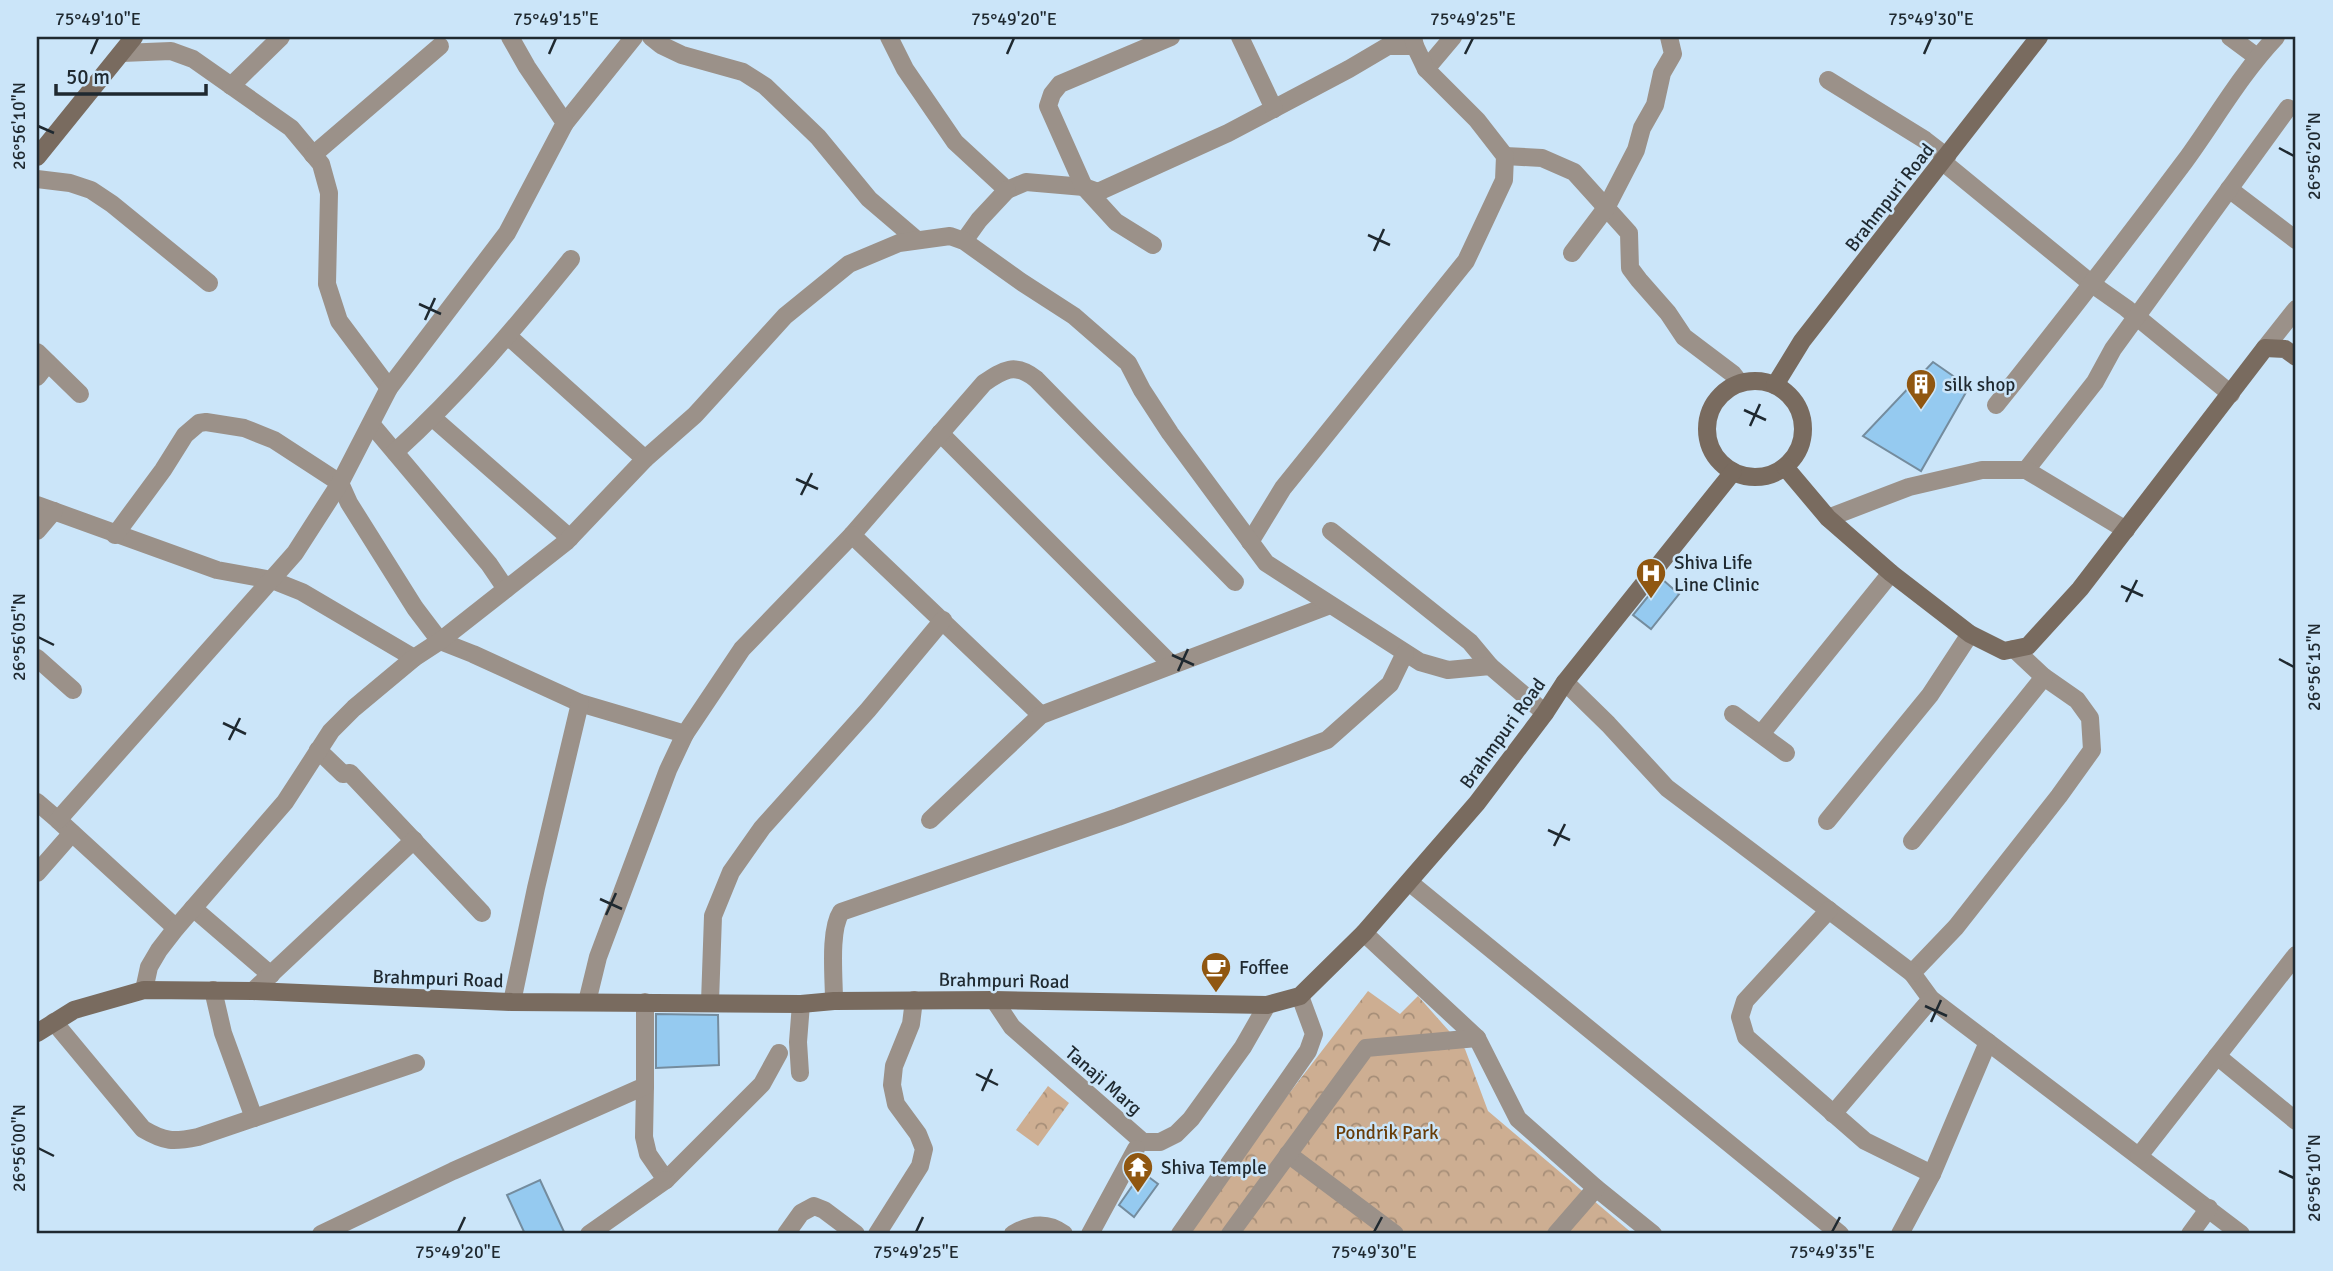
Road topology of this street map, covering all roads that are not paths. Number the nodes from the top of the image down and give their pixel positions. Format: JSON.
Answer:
{"nodes":[{"id":1,"x":134,"y":37,"type":"edge"},
{"id":2,"x":281,"y":37,"type":"edge"},
{"id":3,"x":510,"y":37,"type":"edge"},
{"id":4,"x":634,"y":37,"type":"edge"},
{"id":5,"x":651,"y":37,"type":"edge"},
{"id":6,"x":889,"y":37,"type":"edge"},
{"id":7,"x":1171,"y":37,"type":"edge"},
{"id":8,"x":1240,"y":37,"type":"edge"},
{"id":9,"x":1453,"y":37,"type":"edge"},
{"id":10,"x":1669,"y":37,"type":"edge"},
{"id":11,"x":2039,"y":37,"type":"edge"},
{"id":12,"x":2231,"y":37,"type":"edge"},
{"id":13,"x":2276,"y":37,"type":"edge"},
{"id":14,"x":1414,"y":41,"type":"edge"},
{"id":15,"x":440,"y":46,"type":"dead end"},
{"id":16,"x":122,"y":53,"type":"junction"},
{"id":17,"x":2257,"y":57,"type":"junction"},
{"id":18,"x":1426,"y":69,"type":"junction"},
{"id":19,"x":1828,"y":80,"type":"dead end"},
{"id":20,"x":231,"y":86,"type":"junction"},
{"id":21,"x":2288,"y":108,"type":"dead end"},
{"id":22,"x":1274,"y":109,"type":"junction"},
{"id":23,"x":565,"y":124,"type":"junction"},
{"id":24,"x":313,"y":155,"type":"junction"},
{"id":25,"x":1505,"y":156,"type":"junction"},
{"id":26,"x":37,"y":157,"type":"edge"},
{"id":27,"x":1945,"y":159,"type":"junction"},
{"id":28,"x":37,"y":179,"type":"edge"},
{"id":29,"x":1084,"y":187,"type":"junction"},
{"id":30,"x":2229,"y":189,"type":"junction"},
{"id":31,"x":1007,"y":190,"type":"junction"},
{"id":32,"x":1606,"y":208,"type":"junction"},
{"id":33,"x":917,"y":240,"type":"junction"},
{"id":34,"x":2296,"y":240,"type":"edge"},
{"id":35,"x":964,"y":241,"type":"junction"},
{"id":36,"x":1153,"y":245,"type":"dead end"},
{"id":37,"x":1572,"y":253,"type":"dead end"},
{"id":38,"x":571,"y":259,"type":"dead end"},
{"id":39,"x":209,"y":284,"type":"dead end"},
{"id":40,"x":2092,"y":285,"type":"junction"},
{"id":41,"x":2296,"y":309,"type":"edge"},
{"id":42,"x":2137,"y":316,"type":"junction"},
{"id":43,"x":508,"y":337,"type":"junction"},
{"id":44,"x":2265,"y":348,"type":"junction"},
{"id":45,"x":2296,"y":357,"type":"edge"},
{"id":46,"x":41,"y":364,"type":"edge"},
{"id":47,"x":1740,"y":383,"type":"junction"},
{"id":48,"x":1775,"y":385,"type":"junction"},
{"id":49,"x":389,"y":388,"type":"junction"},
{"id":50,"x":80,"y":394,"type":"dead end"},
{"id":51,"x":2231,"y":394,"type":"junction"},
{"id":52,"x":1996,"y":405,"type":"dead end"},
{"id":53,"x":433,"y":418,"type":"junction"},
{"id":54,"x":372,"y":425,"type":"junction"},
{"id":55,"x":940,"y":433,"type":"junction"},
{"id":56,"x":396,"y":452,"type":"junction"},
{"id":57,"x":645,"y":459,"type":"junction"},
{"id":58,"x":1785,"y":467,"type":"junction"},
{"id":59,"x":2026,"y":470,"type":"junction"},
{"id":60,"x":1732,"y":472,"type":"junction"},
{"id":61,"x":340,"y":483,"type":"junction"},
{"id":62,"x":45,"y":508,"type":"edge"},
{"id":63,"x":1828,"y":518,"type":"junction"},
{"id":64,"x":2126,"y":530,"type":"junction"},
{"id":65,"x":37,"y":531,"type":"edge"},
{"id":66,"x":1331,"y":531,"type":"dead end"},
{"id":67,"x":115,"y":535,"type":"junction"},
{"id":68,"x":852,"y":535,"type":"junction"},
{"id":69,"x":570,"y":538,"type":"junction"},
{"id":70,"x":1250,"y":542,"type":"junction"},
{"id":71,"x":1891,"y":573,"type":"junction"},
{"id":72,"x":271,"y":580,"type":"junction"},
{"id":73,"x":1235,"y":582,"type":"dead end"},
{"id":74,"x":506,"y":589,"type":"junction"},
{"id":75,"x":1330,"y":604,"type":"junction"},
{"id":76,"x":943,"y":620,"type":"junction"},
{"id":77,"x":1970,"y":635,"type":"junction"},
{"id":78,"x":439,"y":641,"type":"junction"},
{"id":79,"x":2014,"y":649,"type":"junction"},
{"id":80,"x":1405,"y":653,"type":"junction"},
{"id":81,"x":37,"y":658,"type":"edge"},
{"id":82,"x":414,"y":659,"type":"junction"},
{"id":83,"x":1171,"y":664,"type":"junction"},
{"id":84,"x":1490,"y":666,"type":"junction"},
{"id":85,"x":2044,"y":677,"type":"junction"},
{"id":86,"x":1565,"y":682,"type":"junction"},
{"id":87,"x":73,"y":690,"type":"dead end"},
{"id":88,"x":580,"y":703,"type":"junction"},
{"id":89,"x":1545,"y":713,"type":"junction"},
{"id":90,"x":1733,"y":714,"type":"dead end"},
{"id":91,"x":1041,"y":715,"type":"junction"},
{"id":92,"x":685,"y":734,"type":"junction"},
{"id":93,"x":1761,"y":734,"type":"junction"},
{"id":94,"x":318,"y":750,"type":"junction"},
{"id":95,"x":1786,"y":753,"type":"dead end"},
{"id":96,"x":37,"y":803,"type":"edge"},
{"id":97,"x":58,"y":820,"type":"junction"},
{"id":98,"x":930,"y":820,"type":"dead end"},
{"id":99,"x":1827,"y":821,"type":"dead end"},
{"id":100,"x":72,"y":833,"type":"junction"},
{"id":101,"x":414,"y":840,"type":"junction"},
{"id":102,"x":1912,"y":841,"type":"dead end"},
{"id":103,"x":37,"y":873,"type":"edge"},
{"id":104,"x":1409,"y":882,"type":"junction"},
{"id":105,"x":193,"y":908,"type":"junction"},
{"id":106,"x":1829,"y":911,"type":"junction"},
{"id":107,"x":482,"y":912,"type":"dead end"},
{"id":108,"x":176,"y":928,"type":"junction"},
{"id":109,"x":1364,"y":933,"type":"junction"},
{"id":110,"x":2296,"y":955,"type":"edge"},
{"id":111,"x":1912,"y":973,"type":"junction"},
{"id":112,"x":271,"y":975,"type":"junction"},
{"id":113,"x":144,"y":990,"type":"junction"},
{"id":114,"x":212,"y":990,"type":"junction"},
{"id":115,"x":253,"y":991,"type":"junction"},
{"id":116,"x":1300,"y":996,"type":"junction"},
{"id":117,"x":1931,"y":999,"type":"junction"},
{"id":118,"x":914,"y":1000,"type":"junction"},
{"id":119,"x":994,"y":1000,"type":"junction"},
{"id":120,"x":834,"y":1001,"type":"junction"},
{"id":121,"x":512,"y":1002,"type":"junction"},
{"id":122,"x":587,"y":1002,"type":"junction"},
{"id":123,"x":645,"y":1002,"type":"junction"},
{"id":124,"x":710,"y":1002,"type":"junction"},
{"id":125,"x":801,"y":1004,"type":"junction"},
{"id":126,"x":1267,"y":1005,"type":"junction"},
{"id":127,"x":54,"y":1023,"type":"junction"},
{"id":128,"x":37,"y":1033,"type":"edge"},
{"id":129,"x":1477,"y":1038,"type":"junction"},
{"id":130,"x":1988,"y":1042,"type":"junction"},
{"id":131,"x":779,"y":1053,"type":"dead end"},
{"id":132,"x":2217,"y":1056,"type":"junction"},
{"id":133,"x":416,"y":1063,"type":"dead end"},
{"id":134,"x":800,"y":1073,"type":"dead end"},
{"id":135,"x":645,"y":1086,"type":"junction"},
{"id":136,"x":1833,"y":1114,"type":"junction"},
{"id":137,"x":254,"y":1118,"type":"junction"},
{"id":138,"x":2296,"y":1121,"type":"edge"},
{"id":139,"x":1136,"y":1149,"type":"dead end"},
{"id":140,"x":1288,"y":1154,"type":"junction"},
{"id":141,"x":2139,"y":1156,"type":"junction"},
{"id":142,"x":1932,"y":1174,"type":"junction"},
{"id":143,"x":666,"y":1180,"type":"junction"},
{"id":144,"x":1596,"y":1188,"type":"junction"},
{"id":145,"x":2209,"y":1208,"type":"junction"},
{"id":146,"x":321,"y":1234,"type":"edge"},
{"id":147,"x":589,"y":1234,"type":"edge"},
{"id":148,"x":786,"y":1234,"type":"edge"},
{"id":149,"x":856,"y":1234,"type":"edge"},
{"id":150,"x":877,"y":1234,"type":"edge"},
{"id":151,"x":1013,"y":1234,"type":"edge"},
{"id":152,"x":1064,"y":1234,"type":"edge"},
{"id":153,"x":1090,"y":1234,"type":"edge"},
{"id":154,"x":1180,"y":1234,"type":"edge"},
{"id":155,"x":1230,"y":1234,"type":"edge"},
{"id":156,"x":1395,"y":1234,"type":"edge"},
{"id":157,"x":1556,"y":1234,"type":"edge"},
{"id":158,"x":1653,"y":1234,"type":"edge"},
{"id":159,"x":1840,"y":1234,"type":"edge"},
{"id":160,"x":1900,"y":1234,"type":"edge"},
{"id":161,"x":2190,"y":1234,"type":"edge"},
{"id":162,"x":2241,"y":1234,"type":"edge"}],
"edges":[{"from":1,"to":16,"type":"street"},
{"from":2,"to":20,"type":"street"},
{"from":3,"to":23,"type":"street"},
{"from":4,"to":23,"type":"street"},
{"from":5,"to":33,"type":"street"},
{"from":6,"to":31,"type":"street"},
{"from":7,"to":29,"type":"street"},
{"from":8,"to":22,"type":"street"},
{"from":9,"to":18,"type":"street"},
{"from":10,"to":32,"type":"street"},
{"from":11,"to":27,"type":"street","name":"Brahmpuri Road"},
{"from":12,"to":17,"type":"street"},
{"from":13,"to":17,"type":"street"},
{"from":14,"to":18,"type":"street"},
{"from":14,"to":22,"type":"street"},
{"from":15,"to":24,"type":"street"},
{"from":16,"to":20,"type":"street"},
{"from":16,"to":26,"type":"street"},
{"from":17,"to":40,"type":"street"},
{"from":18,"to":25,"type":"street"},
{"from":19,"to":27,"type":"street"},
{"from":20,"to":24,"type":"street"},
{"from":21,"to":30,"type":"street"},
{"from":22,"to":29,"type":"street"},
{"from":23,"to":49,"type":"street"},
{"from":24,"to":49,"type":"street"},
{"from":25,"to":32,"type":"street"},
{"from":25,"to":70,"type":"street"},
{"from":27,"to":40,"type":"street"},
{"from":27,"to":48,"type":"street","name":"Brahmpuri Road"},
{"from":28,"to":39,"type":"street"},
{"from":29,"to":31,"type":"street"},
{"from":29,"to":36,"type":"street"},
{"from":30,"to":34,"type":"street"},
{"from":30,"to":42,"type":"street"},
{"from":31,"to":35,"type":"street"},
{"from":32,"to":37,"type":"street"},
{"from":32,"to":47,"type":"street"},
{"from":33,"to":35,"type":"street"},
{"from":33,"to":57,"type":"street"},
{"from":35,"to":70,"type":"street"},
{"from":38,"to":43,"type":"street"},
{"from":40,"to":42,"type":"street"},
{"from":40,"to":52,"type":"street"},
{"from":41,"to":44,"type":"street"},
{"from":42,"to":51,"type":"street"},
{"from":42,"to":59,"type":"street"},
{"from":43,"to":53,"type":"street"},
{"from":43,"to":57,"type":"street"},
{"from":44,"to":45,"type":"street"},
{"from":44,"to":51,"type":"street"},
{"from":46,"to":50,"type":"street"},
{"from":47,"to":48,"type":"street"},
{"from":47,"to":60,"type":"street"},
{"from":48,"to":58,"type":"street"},
{"from":49,"to":54,"type":"street"},
{"from":51,"to":64,"type":"street"},
{"from":53,"to":56,"type":"street"},
{"from":53,"to":69,"type":"street"},
{"from":54,"to":56,"type":"street"},
{"from":54,"to":61,"type":"street"},
{"from":55,"to":68,"type":"street"},
{"from":55,"to":73,"type":"street"},
{"from":55,"to":83,"type":"street"},
{"from":56,"to":74,"type":"street"},
{"from":57,"to":69,"type":"street"},
{"from":58,"to":60,"type":"street"},
{"from":58,"to":63,"type":"street"},
{"from":59,"to":63,"type":"street"},
{"from":59,"to":64,"type":"street"},
{"from":60,"to":86,"type":"street","name":"Brahmpuri Road"},
{"from":61,"to":67,"type":"street"},
{"from":61,"to":72,"type":"street"},
{"from":61,"to":78,"type":"street"},
{"from":62,"to":65,"type":"street"},
{"from":62,"to":67,"type":"street"},
{"from":63,"to":71,"type":"street"},
{"from":64,"to":79,"type":"street"},
{"from":66,"to":84,"type":"street"},
{"from":67,"to":72,"type":"street"},
{"from":68,"to":76,"type":"street"},
{"from":68,"to":92,"type":"street"},
{"from":69,"to":74,"type":"street"},
{"from":70,"to":75,"type":"street"},
{"from":71,"to":77,"type":"street"},
{"from":71,"to":93,"type":"street"},
{"from":72,"to":82,"type":"street"},
{"from":72,"to":97,"type":"street"},
{"from":74,"to":78,"type":"street"},
{"from":75,"to":80,"type":"street"},
{"from":75,"to":83,"type":"street"},
{"from":76,"to":91,"type":"street"},
{"from":76,"to":124,"type":"street"},
{"from":77,"to":79,"type":"street"},
{"from":77,"to":99,"type":"street"},
{"from":78,"to":82,"type":"street"},
{"from":78,"to":88,"type":"street"},
{"from":79,"to":85,"type":"street"},
{"from":80,"to":84,"type":"street"},
{"from":80,"to":120,"type":"street"},
{"from":81,"to":87,"type":"street"},
{"from":82,"to":94,"type":"street"},
{"from":83,"to":91,"type":"street"},
{"from":84,"to":89,"type":"street"},
{"from":85,"to":102,"type":"street"},
{"from":85,"to":111,"type":"street"},
{"from":86,"to":89,"type":"street","name":"Brahmpuri Road"},
{"from":86,"to":106,"type":"street"},
{"from":88,"to":92,"type":"street"},
{"from":88,"to":121,"type":"street"},
{"from":89,"to":104,"type":"street","name":"Brahmpuri Road"},
{"from":90,"to":93,"type":"street"},
{"from":91,"to":98,"type":"street"},
{"from":92,"to":122,"type":"street"},
{"from":93,"to":95,"type":"street"},
{"from":94,"to":101,"type":"street"},
{"from":94,"to":105,"type":"street"},
{"from":96,"to":97,"type":"street"},
{"from":97,"to":100,"type":"street"},
{"from":100,"to":103,"type":"street"},
{"from":100,"to":108,"type":"street"},
{"from":101,"to":107,"type":"street"},
{"from":101,"to":112,"type":"street"},
{"from":104,"to":109,"type":"street","name":"Brahmpuri Road"},
{"from":104,"to":159,"type":"street"},
{"from":105,"to":108,"type":"street"},
{"from":105,"to":112,"type":"street"},
{"from":106,"to":111,"type":"street"},
{"from":106,"to":136,"type":"street"},
{"from":108,"to":113,"type":"street"},
{"from":109,"to":116,"type":"street","name":"Brahmpuri Road"},
{"from":109,"to":129,"type":"street"},
{"from":110,"to":132,"type":"street"},
{"from":111,"to":117,"type":"street"},
{"from":112,"to":115,"type":"street"},
{"from":113,"to":114,"type":"street","name":"Brahmpuri Road"},
{"from":113,"to":127,"type":"street","name":"Brahmpuri Road"},
{"from":114,"to":115,"type":"street","name":"Brahmpuri Road"},
{"from":114,"to":137,"type":"street"},
{"from":115,"to":121,"type":"street","name":"Brahmpuri Road"},
{"from":116,"to":126,"type":"street","name":"Brahmpuri Road"},
{"from":116,"to":154,"type":"street"},
{"from":117,"to":130,"type":"street"},
{"from":117,"to":136,"type":"street"},
{"from":118,"to":119,"type":"street","name":"Brahmpuri Road"},
{"from":118,"to":120,"type":"street","name":"Brahmpuri Road"},
{"from":118,"to":150,"type":"street"},
{"from":119,"to":126,"type":"street","name":"Brahmpuri Road"},
{"from":119,"to":126,"type":"street","name":"Tanaji Marg"},
{"from":120,"to":125,"type":"street","name":"Brahmpuri Road"},
{"from":121,"to":122,"type":"street","name":"Brahmpuri Road"},
{"from":122,"to":123,"type":"street","name":"Brahmpuri Road"},
{"from":123,"to":124,"type":"street","name":"Brahmpuri Road"},
{"from":123,"to":135,"type":"street"},
{"from":124,"to":125,"type":"street","name":"Brahmpuri Road"},
{"from":125,"to":134,"type":"street"},
{"from":127,"to":128,"type":"street","name":"Brahmpuri Road"},
{"from":127,"to":137,"type":"street"},
{"from":129,"to":140,"type":"street"},
{"from":129,"to":144,"type":"street"},
{"from":130,"to":141,"type":"street"},
{"from":130,"to":142,"type":"street"},
{"from":131,"to":143,"type":"street"},
{"from":132,"to":138,"type":"street"},
{"from":132,"to":141,"type":"street"},
{"from":133,"to":137,"type":"street"},
{"from":135,"to":143,"type":"street"},
{"from":135,"to":146,"type":"street"},
{"from":136,"to":142,"type":"street"},
{"from":139,"to":153,"type":"street"},
{"from":140,"to":155,"type":"street"},
{"from":140,"to":156,"type":"street"},
{"from":141,"to":145,"type":"street"},
{"from":142,"to":160,"type":"street"},
{"from":143,"to":147,"type":"street"},
{"from":144,"to":157,"type":"street"},
{"from":144,"to":158,"type":"street"},
{"from":145,"to":161,"type":"street"},
{"from":145,"to":162,"type":"street"},
{"from":148,"to":149,"type":"street"},
{"from":151,"to":152,"type":"street"}]}
